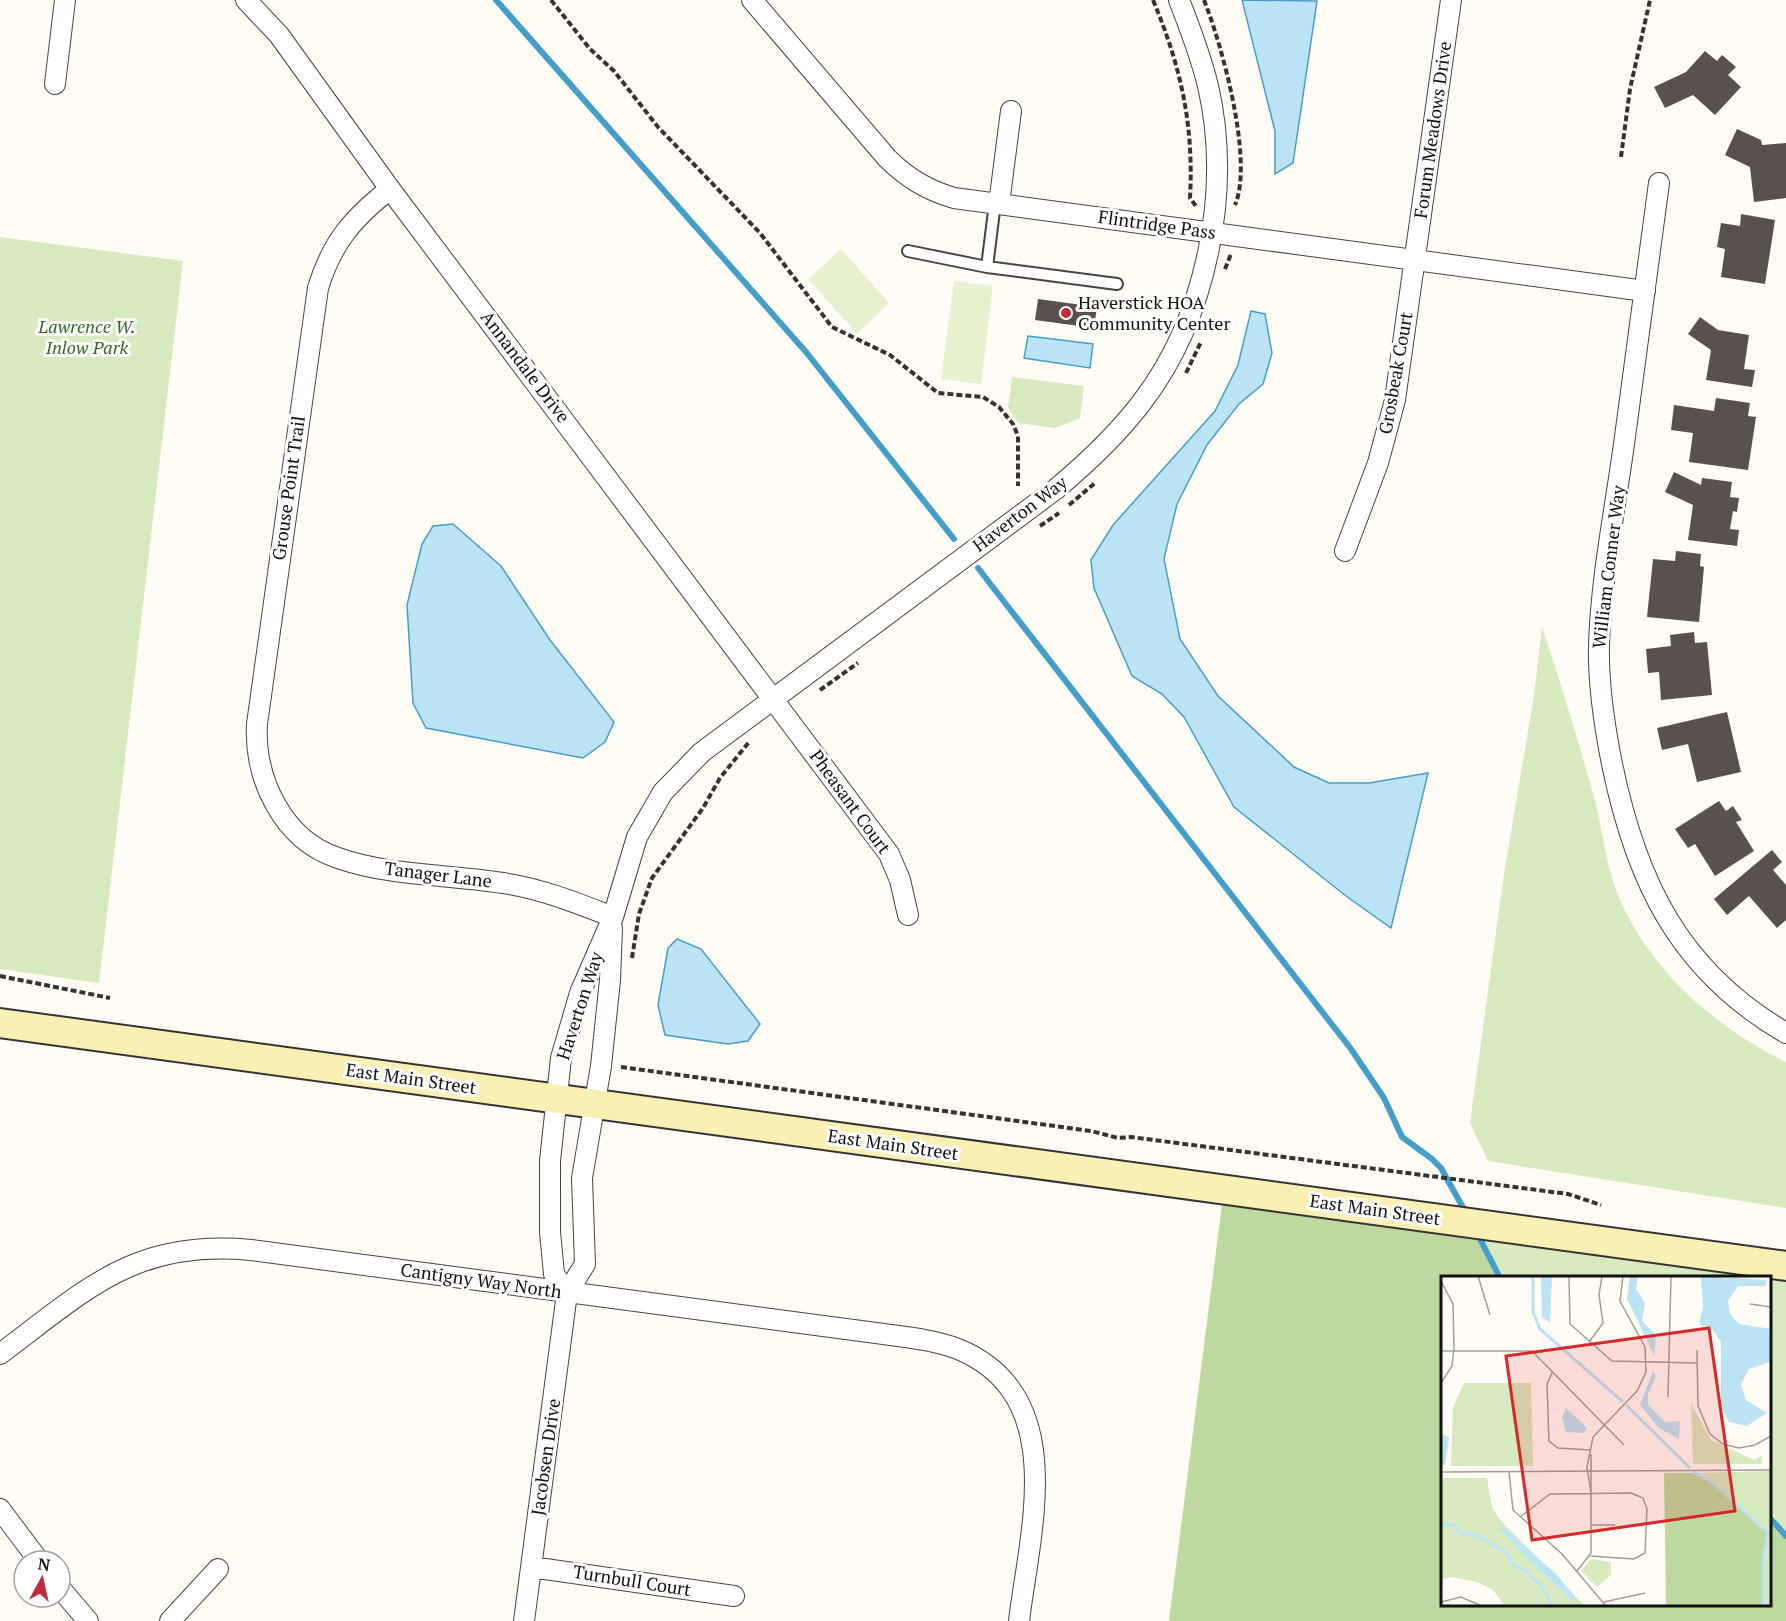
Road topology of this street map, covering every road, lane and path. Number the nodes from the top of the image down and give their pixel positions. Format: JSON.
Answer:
{"nodes":[{"id":1,"x":65,"y":0,"type":"edge"},
{"id":2,"x":246,"y":0,"type":"edge"},
{"id":3,"x":551,"y":0,"type":"edge"},
{"id":4,"x":752,"y":0,"type":"edge"},
{"id":5,"x":1153,"y":0,"type":"edge"},
{"id":6,"x":1179,"y":0,"type":"edge"},
{"id":7,"x":1451,"y":0,"type":"edge"},
{"id":8,"x":1650,"y":0,"type":"edge"},
{"id":9,"x":55,"y":84,"type":"dead end"},
{"id":10,"x":1011,"y":111,"type":"dead end"},
{"id":11,"x":1621,"y":157,"type":"dead end"},
{"id":12,"x":1659,"y":183,"type":"dead end"},
{"id":13,"x":390,"y":189,"type":"junction"},
{"id":14,"x":1192,"y":202,"type":"dead end"},
{"id":15,"x":997,"y":204,"type":"junction"},
{"id":16,"x":1210,"y":232,"type":"junction"},
{"id":17,"x":908,"y":251,"type":"dead end"},
{"id":18,"x":1414,"y":261,"type":"junction"},
{"id":19,"x":987,"y":267,"type":"junction"},
{"id":20,"x":1117,"y":284,"type":"dead end"},
{"id":21,"x":1645,"y":291,"type":"junction"},
{"id":22,"x":1018,"y":486,"type":"dead end"},
{"id":23,"x":1346,"y":551,"type":"dead end"},
{"id":24,"x":773,"y":698,"type":"junction"},
{"id":25,"x":754,"y":738,"type":"dead end"},
{"id":26,"x":278,"y":809,"type":"joint"},
{"id":27,"x":908,"y":915,"type":"dead end"},
{"id":28,"x":613,"y":917,"type":"junction"},
{"id":29,"x":630,"y":964,"type":"dead end"},
{"id":30,"x":0,"y":976,"type":"edge"},
{"id":31,"x":110,"y":998,"type":"dead end"},
{"id":32,"x":0,"y":1023,"type":"edge"},
{"id":33,"x":1786,"y":1033,"type":"edge"},
{"id":34,"x":622,"y":1059,"type":"dead end"},
{"id":35,"x":556,"y":1098,"type":"junction"},
{"id":36,"x":594,"y":1103,"type":"junction"},
{"id":37,"x":1600,"y":1205,"type":"dead end"},
{"id":38,"x":1786,"y":1266,"type":"edge"},
{"id":39,"x":567,"y":1293,"type":"junction"},
{"id":40,"x":0,"y":1354,"type":"edge"},
{"id":41,"x":0,"y":1509,"type":"edge"},
{"id":42,"x":30,"y":1549,"type":"edge"},
{"id":43,"x":531,"y":1567,"type":"junction"},
{"id":44,"x":218,"y":1569,"type":"dead end"},
{"id":45,"x":734,"y":1596,"type":"dead end"},
{"id":46,"x":72,"y":1602,"type":"edge"},
{"id":47,"x":88,"y":1621,"type":"edge"},
{"id":48,"x":170,"y":1621,"type":"edge"},
{"id":49,"x":524,"y":1621,"type":"edge"},
{"id":50,"x":1019,"y":1621,"type":"edge"}],
"edges":[{"from":1,"to":9,"type":"street"},
{"from":2,"to":13,"type":"street","name":"Annandale Drive"},
{"from":3,"to":22,"type":"path"},
{"from":4,"to":15,"type":"street","name":"Flintridge Pass"},
{"from":5,"to":14,"type":"path"},
{"from":6,"to":16,"type":"street","name":"Haverton Way"},
{"from":7,"to":18,"type":"street","name":"Forum Meadows Drive"},
{"from":8,"to":11,"type":"path"},
{"from":10,"to":15,"type":"street"},
{"from":12,"to":21,"type":"street","name":"William Conner Way"},
{"from":13,"to":24,"type":"street","name":"Annandale Drive"},
{"from":13,"to":26,"type":"street","name":"Grouse Point Trail"},
{"from":15,"to":16,"type":"street","name":"Flintridge Pass"},
{"from":15,"to":19,"type":"lane"},
{"from":16,"to":18,"type":"street","name":"Flintridge Pass"},
{"from":16,"to":24,"type":"street","name":"Haverton Way"},
{"from":17,"to":19,"type":"lane"},
{"from":18,"to":21,"type":"street","name":"Flintridge Pass"},
{"from":18,"to":23,"type":"street","name":"Grosbeak Court"},
{"from":19,"to":20,"type":"lane"},
{"from":21,"to":33,"type":"street","name":"William Conner Way"},
{"from":24,"to":27,"type":"street","name":"Pheasant Court"},
{"from":24,"to":28,"type":"street","name":"Haverton Way"},
{"from":25,"to":29,"type":"path"},
{"from":26,"to":28,"type":"street","name":"Tanager Lane"},
{"from":28,"to":35,"type":"street","name":"Haverton Way"},
{"from":28,"to":36,"type":"street","name":"Haverton Way"},
{"from":30,"to":31,"type":"path"},
{"from":32,"to":35,"type":"main road","name":"East Main Street"},
{"from":34,"to":37,"type":"path"},
{"from":35,"to":36,"type":"main road","name":"East Main Street"},
{"from":35,"to":39,"type":"street"},
{"from":36,"to":38,"type":"main road","name":"East Main Street"},
{"from":36,"to":39,"type":"street","name":"Jacobsen Drive"},
{"from":39,"to":40,"type":"street","name":"Cantigny Way North"},
{"from":39,"to":43,"type":"street","name":"Jacobsen Drive"},
{"from":39,"to":50,"type":"street","name":"Cantigny Way North"},
{"from":41,"to":42,"type":"street"},
{"from":43,"to":45,"type":"street","name":"Turnbull Court"},
{"from":43,"to":49,"type":"street","name":"Jacobsen Drive"},
{"from":44,"to":48,"type":"street"},
{"from":46,"to":47,"type":"street"}]}
